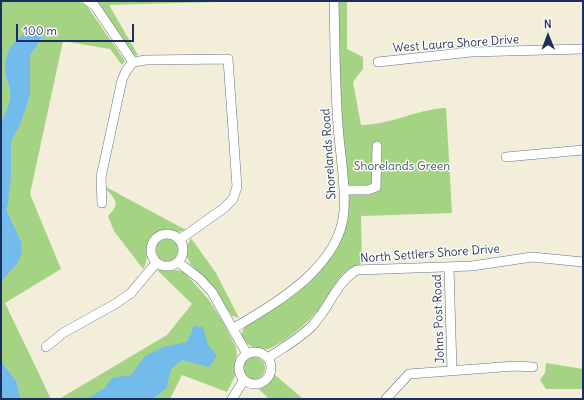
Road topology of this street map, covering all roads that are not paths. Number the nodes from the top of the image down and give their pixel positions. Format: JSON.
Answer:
{"nodes":[{"id":1,"x":88,"y":1,"type":"edge"},
{"id":2,"x":334,"y":1,"type":"edge"},
{"id":3,"x":583,"y":49,"type":"edge"},
{"id":4,"x":133,"y":62,"type":"junction"},
{"id":5,"x":378,"y":62,"type":"dead end"},
{"id":6,"x":377,"y":146,"type":"dead end"},
{"id":7,"x":583,"y":150,"type":"edge"},
{"id":8,"x":506,"y":157,"type":"dead end"},
{"id":9,"x":344,"y":190,"type":"junction"},
{"id":10,"x":102,"y":203,"type":"dead end"},
{"id":11,"x":179,"y":240,"type":"junction"},
{"id":12,"x":178,"y":262,"type":"junction"},
{"id":13,"x":583,"y":262,"type":"edge"},
{"id":14,"x":156,"y":263,"type":"junction"},
{"id":15,"x":448,"y":267,"type":"junction"},
{"id":16,"x":234,"y":328,"type":"junction"},
{"id":17,"x":46,"y":347,"type":"dead end"},
{"id":18,"x":247,"y":354,"type":"junction"},
{"id":19,"x":268,"y":358,"type":"junction"},
{"id":20,"x":533,"y":367,"type":"dead end"},
{"id":21,"x":452,"y":370,"type":"junction"},
{"id":22,"x":244,"y":380,"type":"junction"},
{"id":23,"x":232,"y":399,"type":"edge"},
{"id":24,"x":386,"y":399,"type":"edge"}],
"edges":[{"from":1,"to":4,"type":"street"},
{"from":2,"to":9,"type":"street","name":"Shorelands Road"},
{"from":3,"to":5,"type":"street","name":"West Laura Shore Drive"},
{"from":4,"to":10,"type":"street"},
{"from":4,"to":11,"type":"street"},
{"from":6,"to":9,"type":"street"},
{"from":7,"to":8,"type":"street"},
{"from":9,"to":16,"type":"street","name":"Shorelands Road"},
{"from":11,"to":12,"type":"street"},
{"from":11,"to":14,"type":"street"},
{"from":12,"to":14,"type":"street"},
{"from":12,"to":16,"type":"street"},
{"from":13,"to":15,"type":"street","name":"North Settlers Shore Drive"},
{"from":14,"to":17,"type":"street"},
{"from":15,"to":19,"type":"street","name":"North Settlers Shore Drive"},
{"from":15,"to":21,"type":"street","name":"Johns Post Road"},
{"from":16,"to":18,"type":"street"},
{"from":18,"to":19,"type":"street"},
{"from":18,"to":22,"type":"street"},
{"from":19,"to":22,"type":"street"},
{"from":20,"to":21,"type":"street"},
{"from":21,"to":24,"type":"street"},
{"from":22,"to":23,"type":"street"}]}
